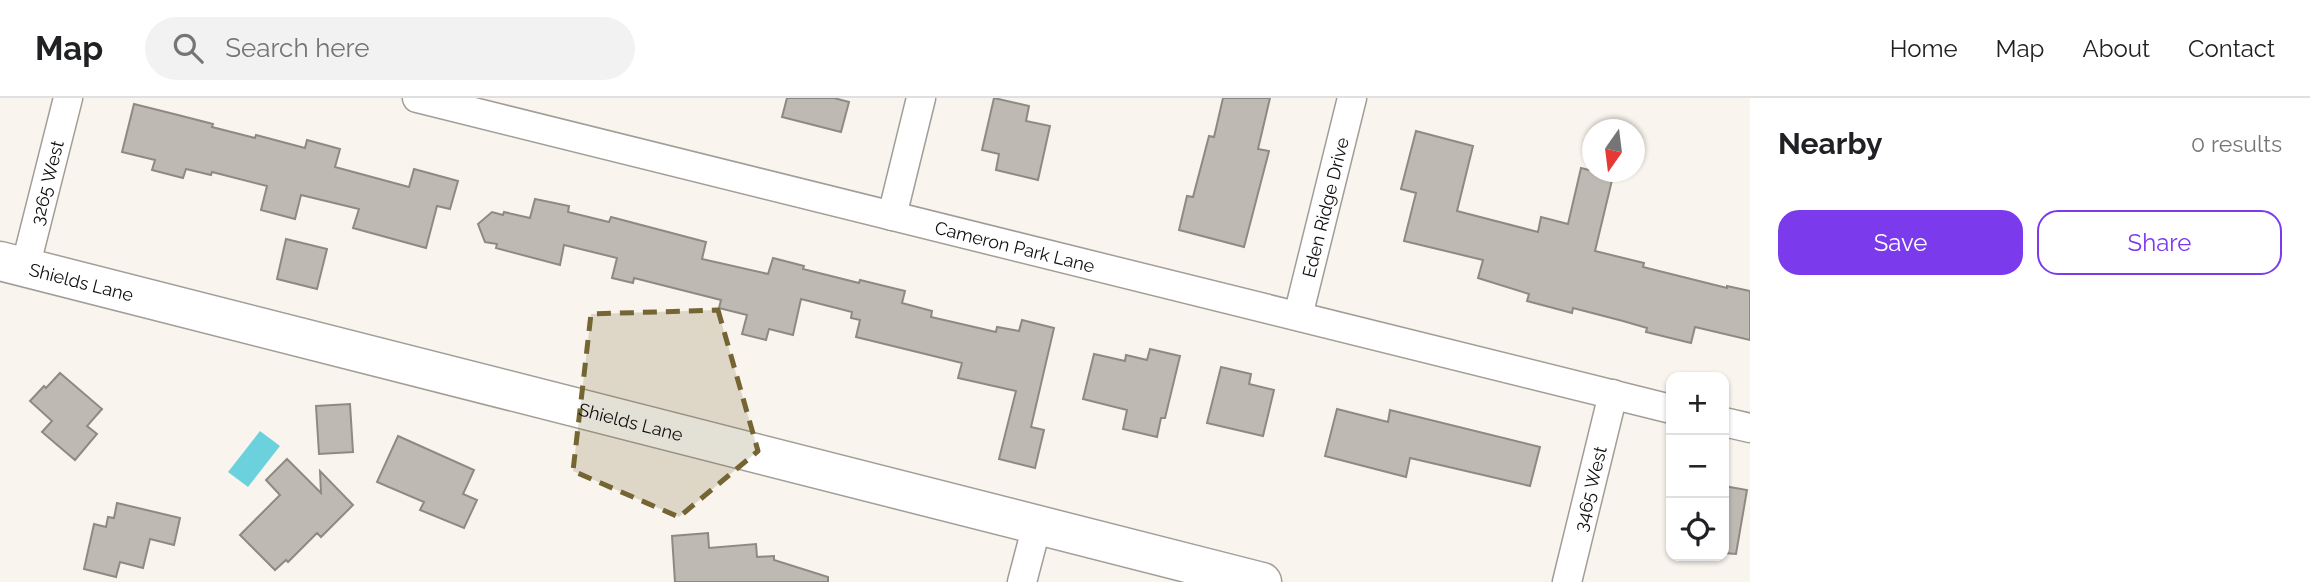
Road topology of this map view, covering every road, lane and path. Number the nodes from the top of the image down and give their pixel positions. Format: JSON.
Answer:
{"nodes":[{"id":1,"x":68,"y":98,"type":"edge"},
{"id":2,"x":417,"y":98,"type":"edge"},
{"id":3,"x":921,"y":98,"type":"edge"},
{"id":4,"x":1352,"y":98,"type":"edge"},
{"id":5,"x":492,"y":107,"type":"edge"},
{"id":6,"x":892,"y":216,"type":"junction"},
{"id":7,"x":12,"y":265,"type":"edge"},
{"id":8,"x":1298,"y":316,"type":"junction"},
{"id":9,"x":1613,"y":394,"type":"junction"},
{"id":10,"x":1666,"y":408,"type":"edge"},
{"id":11,"x":1729,"y":423,"type":"edge"},
{"id":12,"x":1750,"y":428,"type":"edge"},
{"id":13,"x":1037,"y":525,"type":"junction"},
{"id":14,"x":1022,"y":582,"type":"edge"},
{"id":15,"x":1262,"y":582,"type":"edge"},
{"id":16,"x":1567,"y":582,"type":"edge"}],
"edges":[{"from":1,"to":7,"type":"street","name":"3265 West"},
{"from":2,"to":5,"type":"street","name":"Cameron Park Lane"},
{"from":3,"to":6,"type":"street"},
{"from":4,"to":8,"type":"street","name":"Eden Ridge Drive"},
{"from":5,"to":6,"type":"street","name":"Cameron Park Lane"},
{"from":6,"to":8,"type":"street","name":"Cameron Park Lane"},
{"from":7,"to":13,"type":"main road","name":"Shields Lane"},
{"from":8,"to":9,"type":"street","name":"Cameron Park Lane"},
{"from":9,"to":10,"type":"street","name":"Cameron Park Lane"},
{"from":9,"to":16,"type":"street","name":"3465 West"},
{"from":11,"to":12,"type":"street"},
{"from":13,"to":14,"type":"street"},
{"from":13,"to":15,"type":"main road","name":"Shields Lane"}]}
